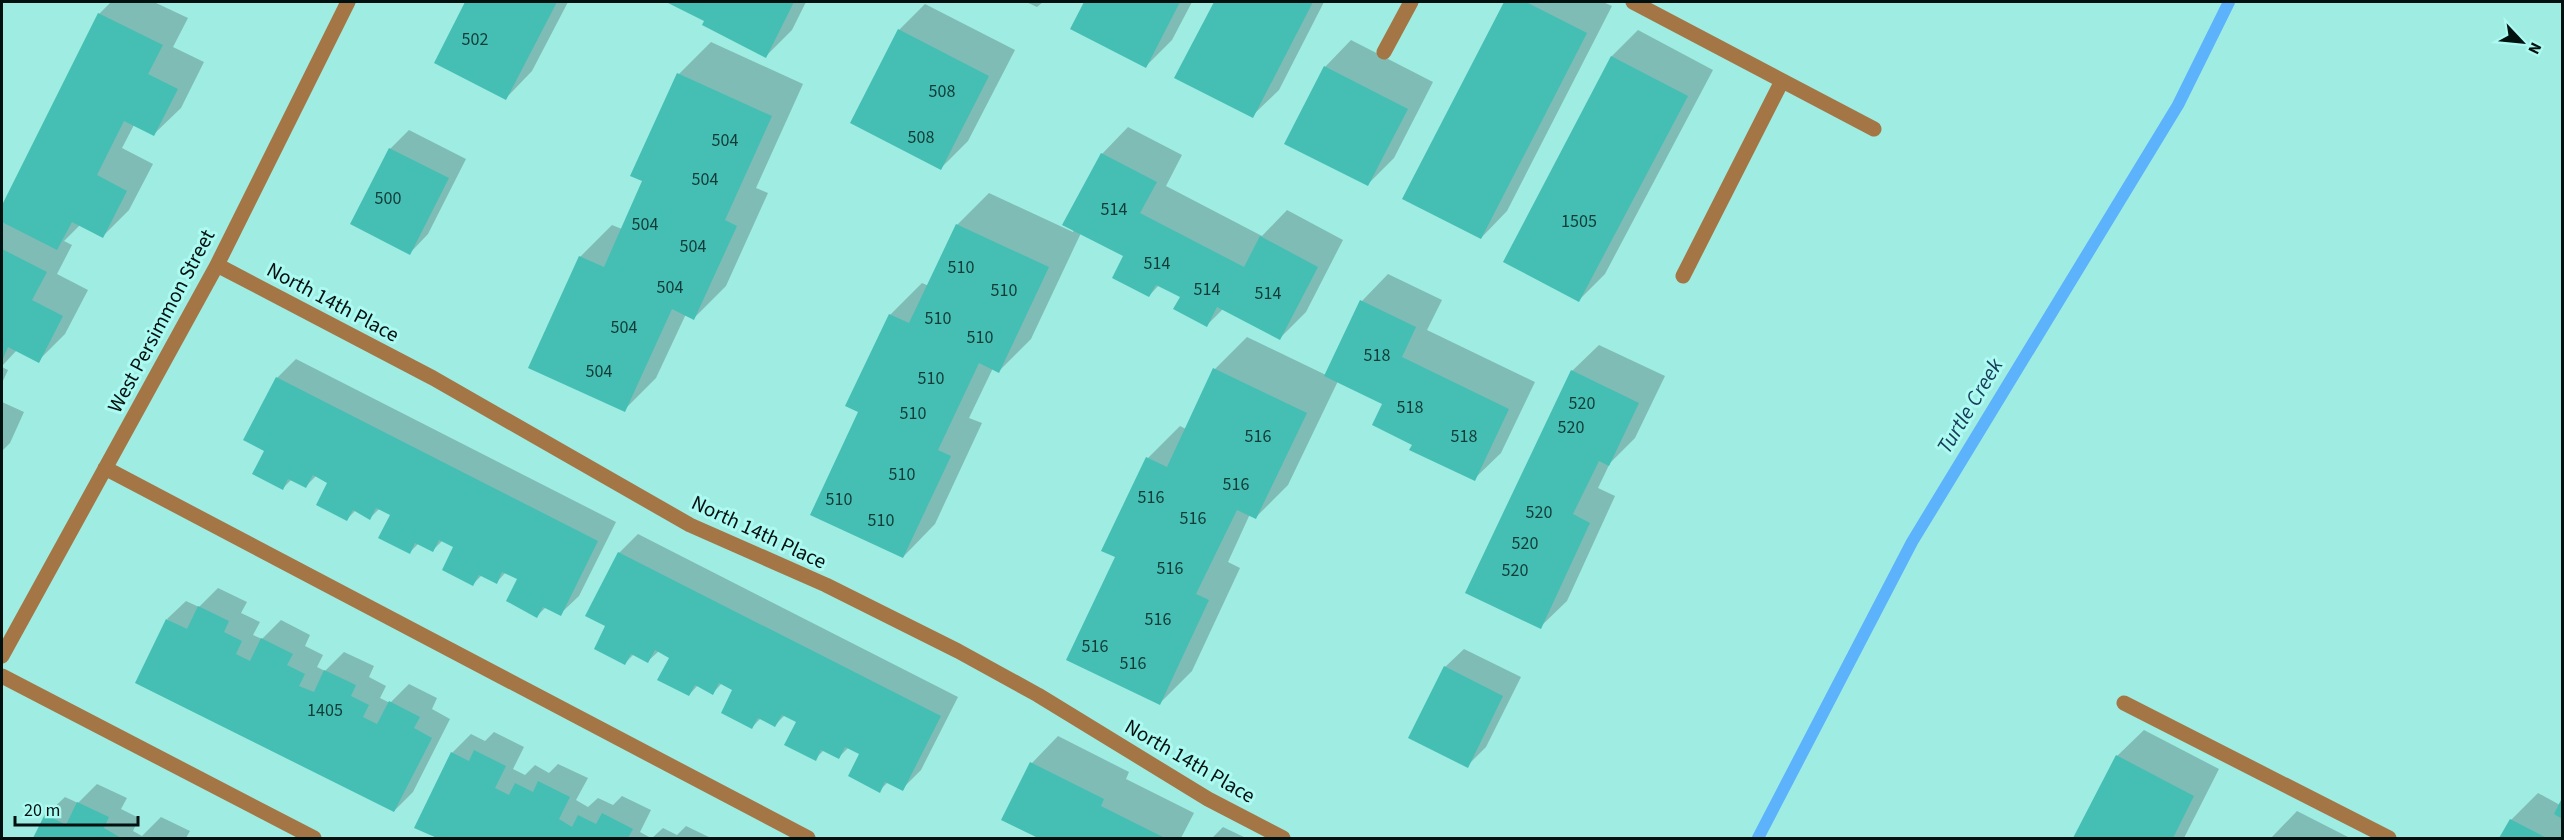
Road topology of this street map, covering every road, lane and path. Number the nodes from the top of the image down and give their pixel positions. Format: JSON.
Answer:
{"nodes":[{"id":1,"x":348,"y":2,"type":"edge"},
{"id":2,"x":1411,"y":2,"type":"edge"},
{"id":3,"x":1633,"y":2,"type":"edge"},
{"id":4,"x":1384,"y":52,"type":"dead end"},
{"id":5,"x":1782,"y":81,"type":"junction"},
{"id":6,"x":1874,"y":129,"type":"dead end"},
{"id":7,"x":217,"y":265,"type":"junction"},
{"id":8,"x":1683,"y":276,"type":"dead end"},
{"id":9,"x":105,"y":468,"type":"junction"},
{"id":10,"x":2,"y":656,"type":"edge"},
{"id":11,"x":2,"y":676,"type":"edge"},
{"id":12,"x":2124,"y":704,"type":"dead end"},
{"id":13,"x":314,"y":838,"type":"edge"},
{"id":14,"x":808,"y":838,"type":"edge"},
{"id":15,"x":1283,"y":838,"type":"edge"},
{"id":16,"x":2389,"y":838,"type":"edge"}],
"edges":[{"from":1,"to":7,"type":"street","name":"West Persimmon Street"},
{"from":2,"to":4,"type":"street"},
{"from":3,"to":5,"type":"street"},
{"from":5,"to":6,"type":"street"},
{"from":5,"to":8,"type":"street"},
{"from":7,"to":9,"type":"street","name":"West Persimmon Street"},
{"from":7,"to":15,"type":"street","name":"North 14th Place"},
{"from":9,"to":10,"type":"street","name":"West Persimmon Street"},
{"from":9,"to":14,"type":"street"},
{"from":11,"to":13,"type":"street"},
{"from":12,"to":16,"type":"street"}]}
